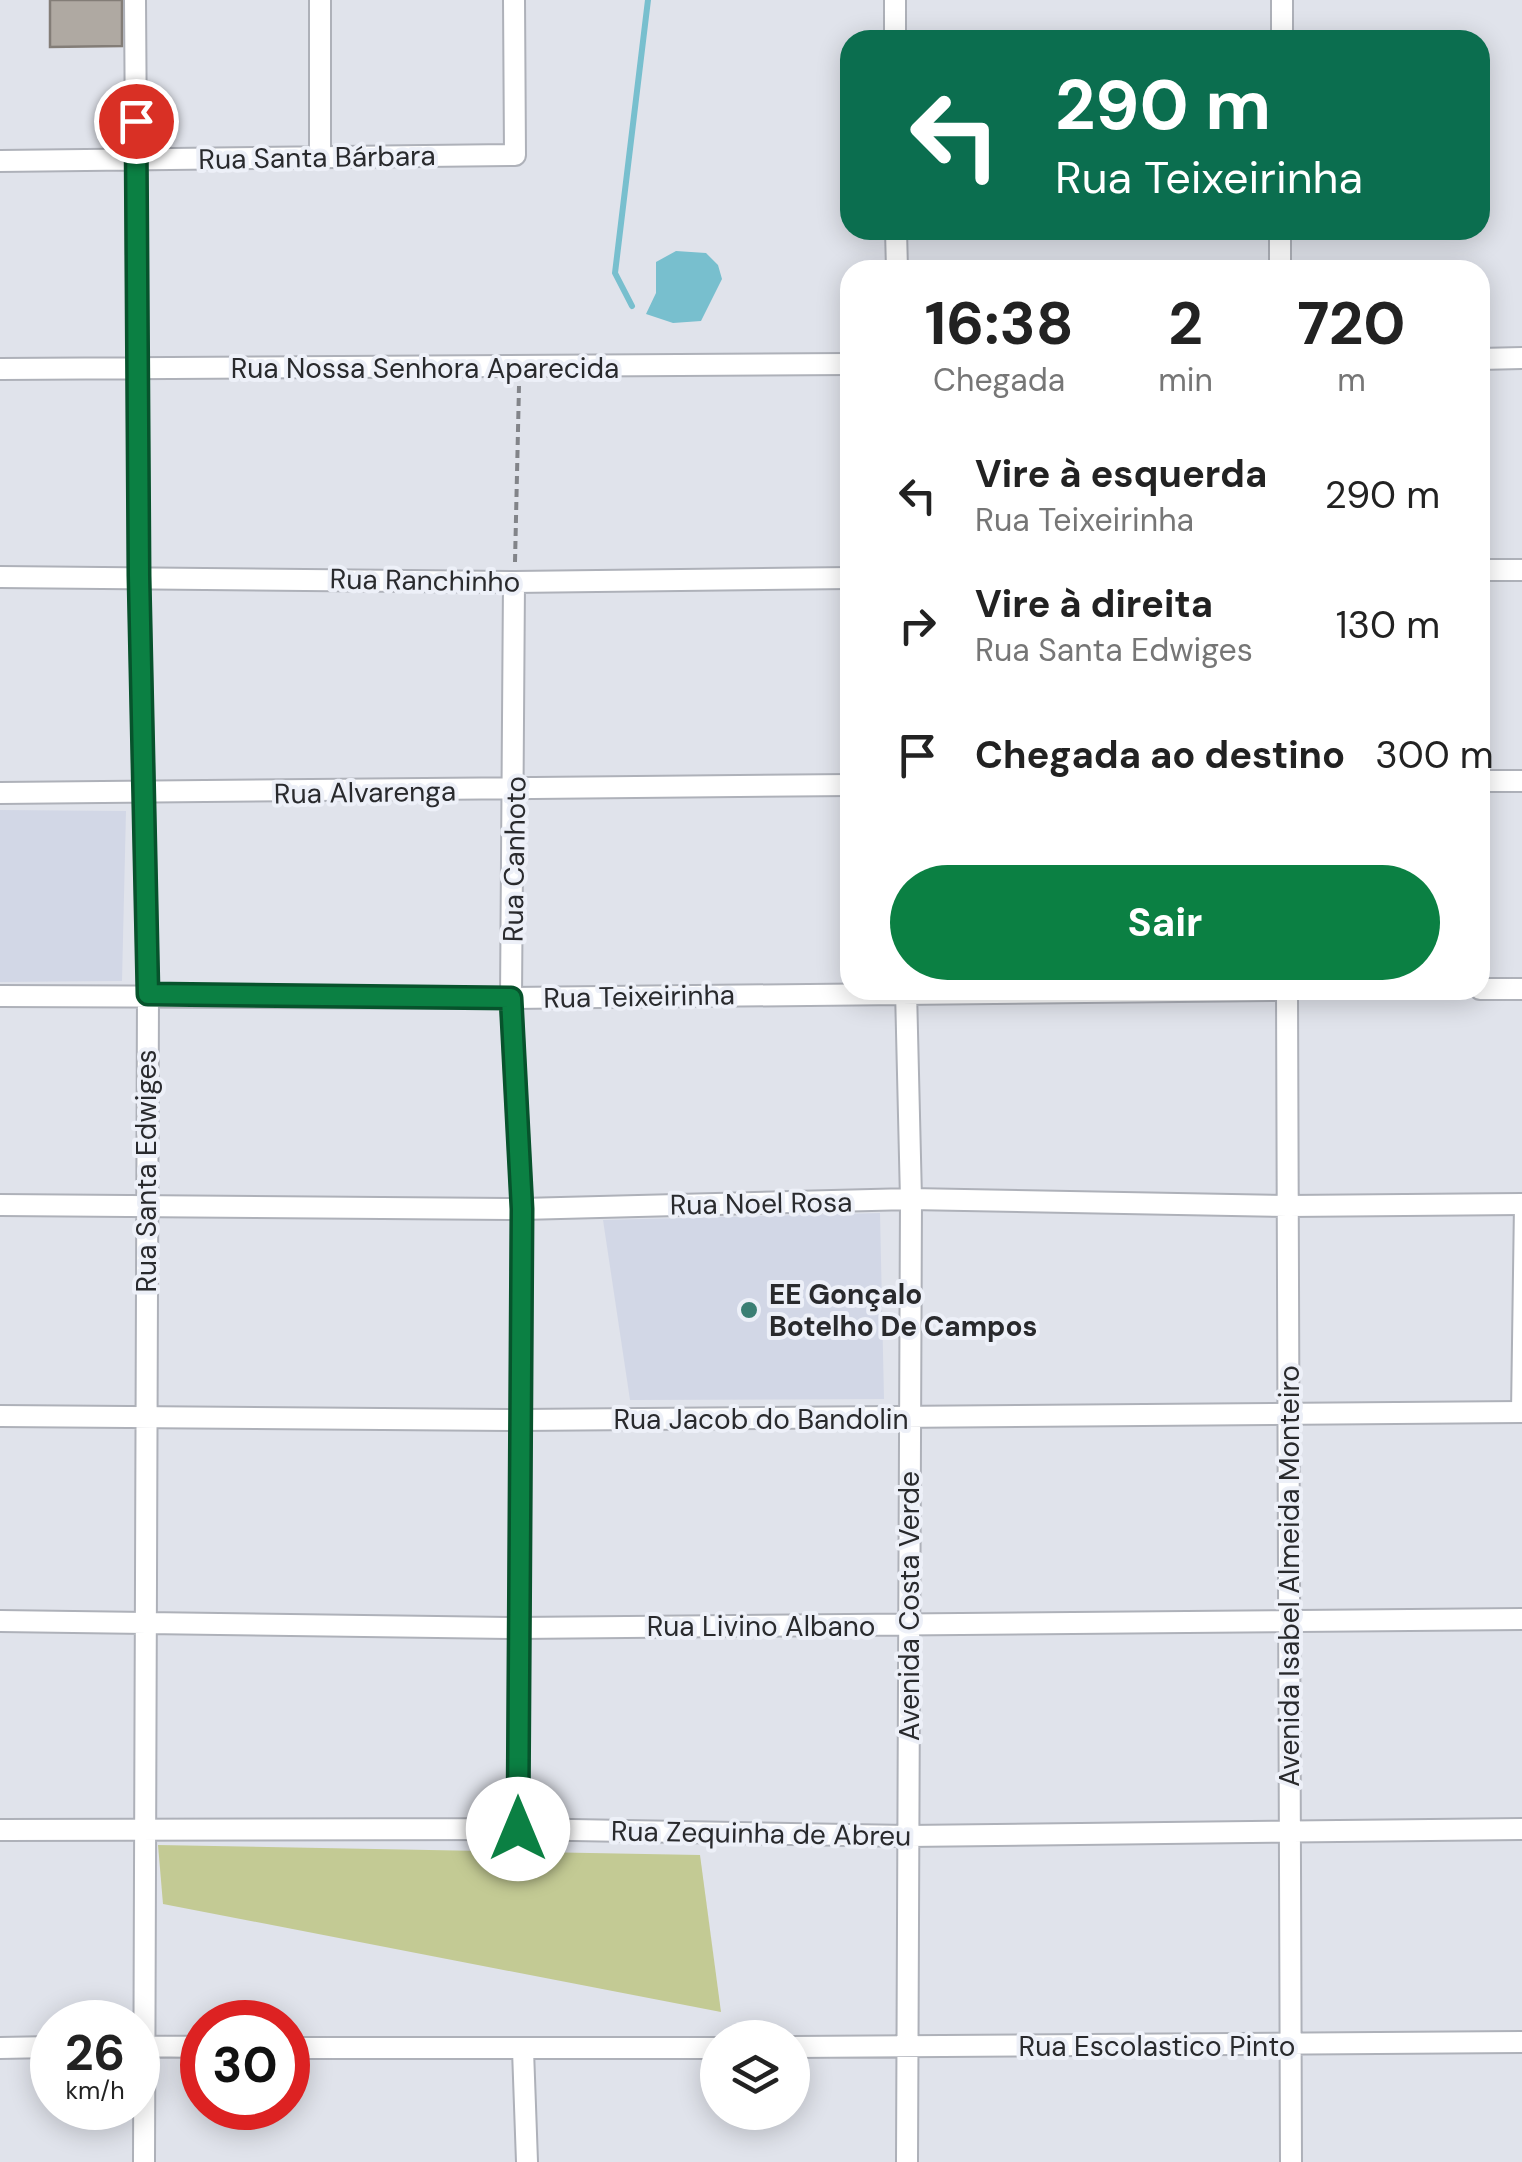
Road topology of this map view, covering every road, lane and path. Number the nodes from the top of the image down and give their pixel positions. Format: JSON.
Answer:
{"nodes":[{"id":1,"x":135,"y":0,"type":"edge"},
{"id":2,"x":320,"y":0,"type":"edge"},
{"id":3,"x":514,"y":0,"type":"edge"},
{"id":4,"x":895,"y":0,"type":"edge"},
{"id":5,"x":1282,"y":0,"type":"edge"},
{"id":6,"x":895,"y":30,"type":"edge"},
{"id":7,"x":1282,"y":30,"type":"edge"},
{"id":8,"x":320,"y":155,"type":"junction"},
{"id":9,"x":136,"y":159,"type":"junction"},
{"id":10,"x":0,"y":161,"type":"edge"},
{"id":11,"x":1522,"y":358,"type":"edge"},
{"id":12,"x":1490,"y":359,"type":"edge"},
{"id":13,"x":840,"y":364,"type":"edge"},
{"id":14,"x":0,"y":369,"type":"edge"},
{"id":15,"x":140,"y":369,"type":"junction"},
{"id":16,"x":520,"y":369,"type":"junction"},
{"id":17,"x":1490,"y":570,"type":"edge"},
{"id":18,"x":1522,"y":570,"type":"edge"},
{"id":19,"x":139,"y":576,"type":"junction"},
{"id":20,"x":0,"y":577,"type":"edge"},
{"id":21,"x":840,"y":578,"type":"edge"},
{"id":22,"x":514,"y":582,"type":"junction"},
{"id":23,"x":1522,"y":780,"type":"edge"},
{"id":24,"x":1490,"y":781,"type":"edge"},
{"id":25,"x":840,"y":785,"type":"edge"},
{"id":26,"x":516,"y":790,"type":"junction"},
{"id":27,"x":0,"y":793,"type":"edge"},
{"id":28,"x":146,"y":794,"type":"junction"},
{"id":29,"x":1490,"y":989,"type":"edge"},
{"id":30,"x":1522,"y":989,"type":"edge"},
{"id":31,"x":840,"y":993,"type":"edge"},
{"id":32,"x":148,"y":994,"type":"junction"},
{"id":33,"x":0,"y":996,"type":"edge"},
{"id":34,"x":511,"y":998,"type":"junction"},
{"id":35,"x":906,"y":1000,"type":"edge"},
{"id":36,"x":1286,"y":1000,"type":"edge"},
{"id":37,"x":910,"y":1199,"type":"junction"},
{"id":38,"x":1521,"y":1204,"type":"edge"},
{"id":39,"x":0,"y":1205,"type":"edge"},
{"id":40,"x":145,"y":1206,"type":"junction"},
{"id":41,"x":1288,"y":1206,"type":"junction"},
{"id":42,"x":522,"y":1209,"type":"junction"},
{"id":43,"x":1520,"y":1412,"type":"edge"},
{"id":44,"x":145,"y":1415,"type":"junction"},
{"id":45,"x":0,"y":1416,"type":"edge"},
{"id":46,"x":1289,"y":1416,"type":"junction"},
{"id":47,"x":910,"y":1418,"type":"junction"},
{"id":48,"x":519,"y":1420,"type":"junction"},
{"id":49,"x":1522,"y":1619,"type":"edge"},
{"id":50,"x":144,"y":1620,"type":"junction"},
{"id":51,"x":0,"y":1621,"type":"edge"},
{"id":52,"x":1290,"y":1622,"type":"junction"},
{"id":53,"x":909,"y":1626,"type":"junction"},
{"id":54,"x":517,"y":1628,"type":"junction"},
{"id":55,"x":518,"y":1829,"type":"junction"},
{"id":56,"x":0,"y":1830,"type":"edge"},
{"id":57,"x":1522,"y":1830,"type":"edge"},
{"id":58,"x":146,"y":1831,"type":"junction"},
{"id":59,"x":1290,"y":1832,"type":"junction"},
{"id":60,"x":908,"y":1836,"type":"junction"},
{"id":61,"x":142,"y":2000,"type":"edge"},
{"id":62,"x":1522,"y":2042,"type":"edge"},
{"id":63,"x":908,"y":2046,"type":"junction"},
{"id":64,"x":1291,"y":2046,"type":"junction"},
{"id":65,"x":810,"y":2047,"type":"edge"},
{"id":66,"x":0,"y":2048,"type":"edge"},
{"id":67,"x":30,"y":2048,"type":"edge"},
{"id":68,"x":310,"y":2048,"type":"edge"},
{"id":69,"x":700,"y":2048,"type":"edge"},
{"id":70,"x":523,"y":2050,"type":"junction"},
{"id":71,"x":143,"y":2130,"type":"edge"},
{"id":72,"x":144,"y":2162,"type":"edge"},
{"id":73,"x":527,"y":2162,"type":"edge"},
{"id":74,"x":907,"y":2162,"type":"edge"},
{"id":75,"x":1291,"y":2162,"type":"edge"}],
"edges":[{"from":1,"to":9,"type":"street","name":"Rua Santa Edwiges"},
{"from":2,"to":8,"type":"street"},
{"from":3,"to":8,"type":"street","name":"Rua Santa Bárbara"},
{"from":4,"to":6,"type":"street"},
{"from":5,"to":7,"type":"street"},
{"from":8,"to":9,"type":"street","name":"Rua Santa Bárbara"},
{"from":9,"to":10,"type":"street","name":"Rua Santa Bárbara"},
{"from":9,"to":15,"type":"street","name":"Rua Santa Edwiges"},
{"from":11,"to":12,"type":"street"},
{"from":13,"to":16,"type":"street","name":"Rua Nossa Senhora Aparecida"},
{"from":14,"to":15,"type":"street","name":"Rua Nossa Senhora Aparecida"},
{"from":15,"to":16,"type":"street","name":"Rua Nossa Senhora Aparecida"},
{"from":15,"to":19,"type":"street","name":"Rua Santa Edwiges"},
{"from":16,"to":22,"type":"path"},
{"from":17,"to":18,"type":"street"},
{"from":19,"to":20,"type":"street","name":"Rua Ranchinho"},
{"from":19,"to":22,"type":"street","name":"Rua Ranchinho"},
{"from":19,"to":28,"type":"street","name":"Rua Santa Edwiges"},
{"from":21,"to":22,"type":"street","name":"Rua Ranchinho"},
{"from":22,"to":26,"type":"street","name":"Rua Canhoto"},
{"from":23,"to":24,"type":"street"},
{"from":25,"to":26,"type":"street","name":"Rua Alvarenga"},
{"from":26,"to":28,"type":"street","name":"Rua Alvarenga"},
{"from":26,"to":34,"type":"street","name":"Rua Canhoto"},
{"from":27,"to":28,"type":"street","name":"Rua Alvarenga"},
{"from":28,"to":32,"type":"street","name":"Rua Santa Edwiges"},
{"from":29,"to":30,"type":"street"},
{"from":31,"to":34,"type":"street","name":"Rua Teixeirinha"},
{"from":32,"to":33,"type":"street","name":"Rua Teixeirinha"},
{"from":32,"to":34,"type":"street","name":"Rua Teixeirinha"},
{"from":32,"to":40,"type":"street","name":"Rua Santa Edwiges"},
{"from":34,"to":42,"type":"street","name":"Rua Canhoto"},
{"from":35,"to":37,"type":"street","name":"Avenida Costa Verde"},
{"from":36,"to":41,"type":"street","name":"Avenida Isabel Almeida Monteiro"},
{"from":37,"to":41,"type":"street","name":"Rua Noel Rosa"},
{"from":37,"to":42,"type":"street","name":"Rua Noel Rosa"},
{"from":37,"to":47,"type":"street","name":"Avenida Costa Verde"},
{"from":38,"to":41,"type":"street","name":"Rua Noel Rosa"},
{"from":38,"to":43,"type":"lane"},
{"from":39,"to":40,"type":"street","name":"Rua Noel Rosa"},
{"from":40,"to":42,"type":"street","name":"Rua Noel Rosa"},
{"from":40,"to":44,"type":"street","name":"Rua Santa Edwiges"},
{"from":41,"to":46,"type":"street","name":"Avenida Isabel Almeida Monteiro"},
{"from":42,"to":48,"type":"street","name":"Rua Canhoto"},
{"from":43,"to":46,"type":"street","name":"Rua Jacob do Bandolin"},
{"from":44,"to":45,"type":"street","name":"Rua Jacob do Bandolin"},
{"from":44,"to":48,"type":"street","name":"Rua Jacob do Bandolin"},
{"from":44,"to":50,"type":"street","name":"Rua Santa Edwiges"},
{"from":46,"to":47,"type":"street","name":"Rua Jacob do Bandolin"},
{"from":46,"to":52,"type":"street","name":"Avenida Isabel Almeida Monteiro"},
{"from":47,"to":48,"type":"street","name":"Rua Jacob do Bandolin"},
{"from":47,"to":53,"type":"street","name":"Avenida Costa Verde"},
{"from":48,"to":54,"type":"street","name":"Rua Canhoto"},
{"from":49,"to":52,"type":"street","name":"Rua Livino Albano"},
{"from":50,"to":51,"type":"street","name":"Rua Livino Albano"},
{"from":50,"to":54,"type":"street","name":"Rua Livino Albano"},
{"from":50,"to":58,"type":"street","name":"Rua Santa Edwiges"},
{"from":52,"to":53,"type":"street","name":"Rua Livino Albano"},
{"from":52,"to":59,"type":"street","name":"Avenida Isabel Almeida Monteiro"},
{"from":53,"to":54,"type":"street","name":"Rua Livino Albano"},
{"from":53,"to":60,"type":"street","name":"Avenida Costa Verde"},
{"from":54,"to":55,"type":"street","name":"Rua Canhoto"},
{"from":55,"to":58,"type":"street","name":"Rua Zequinha de Abreu"},
{"from":55,"to":60,"type":"street","name":"Rua Zequinha de Abreu"},
{"from":56,"to":58,"type":"street","name":"Rua Zequinha de Abreu"},
{"from":57,"to":59,"type":"street","name":"Rua Zequinha de Abreu"},
{"from":58,"to":61,"type":"street","name":"Rua Santa Edwiges"},
{"from":59,"to":60,"type":"street","name":"Rua Zequinha de Abreu"},
{"from":59,"to":64,"type":"street","name":"Avenida Isabel Almeida Monteiro"},
{"from":60,"to":63,"type":"street","name":"Avenida Costa Verde"},
{"from":62,"to":64,"type":"street","name":"Rua Escolastico Pinto"},
{"from":63,"to":64,"type":"street","name":"Rua Escolastico Pinto"},
{"from":63,"to":65,"type":"street","name":"Rua Escolastico Pinto"},
{"from":63,"to":74,"type":"street","name":"Avenida Costa Verde"},
{"from":64,"to":75,"type":"street","name":"Avenida Isabel Almeida Monteiro"},
{"from":66,"to":67,"type":"street"},
{"from":68,"to":70,"type":"street"},
{"from":69,"to":70,"type":"street"},
{"from":70,"to":73,"type":"street"},
{"from":71,"to":72,"type":"street","name":"Rua Santa Edwiges"}]}
